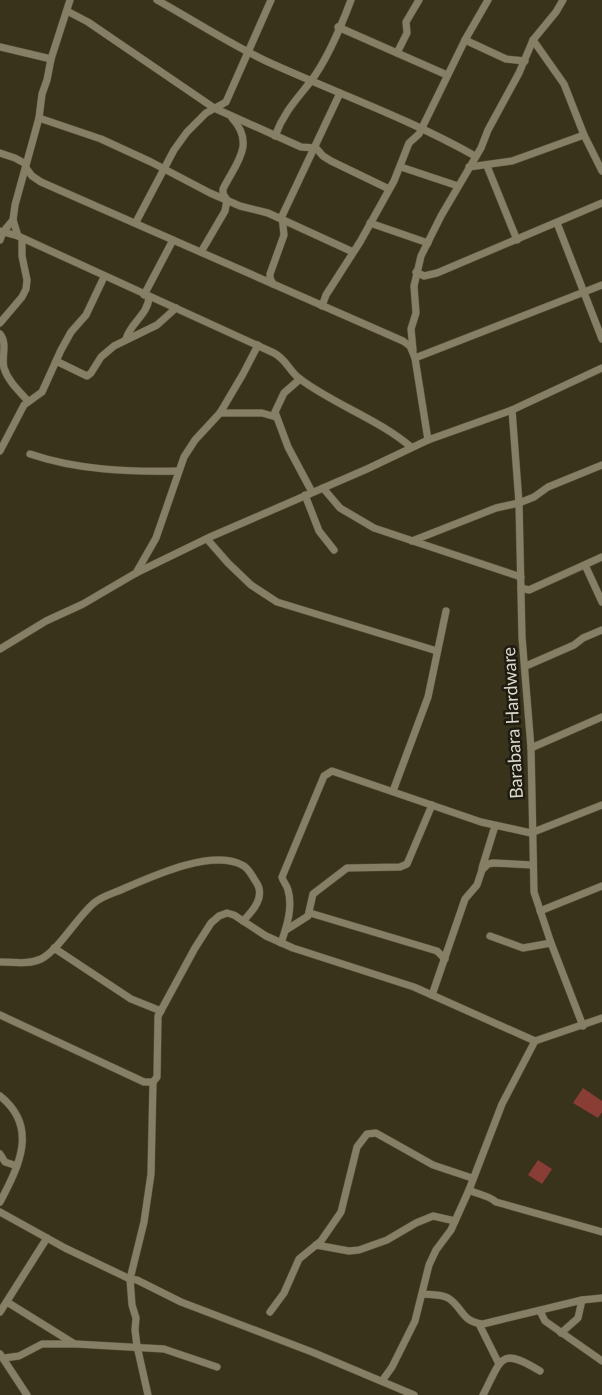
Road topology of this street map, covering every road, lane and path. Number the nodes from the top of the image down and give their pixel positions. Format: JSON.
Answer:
{"nodes":[{"id":1,"x":70,"y":0,"type":"edge"},
{"id":2,"x":157,"y":0,"type":"edge"},
{"id":3,"x":271,"y":0,"type":"edge"},
{"id":4,"x":351,"y":0,"type":"edge"},
{"id":5,"x":488,"y":0,"type":"edge"},
{"id":6,"x":563,"y":0,"type":"edge"},
{"id":7,"x":415,"y":1,"type":"edge"},
{"id":8,"x":67,"y":10,"type":"junction"},
{"id":9,"x":338,"y":27,"type":"junction"},
{"id":10,"x":465,"y":40,"type":"junction"},
{"id":11,"x":534,"y":40,"type":"junction"},
{"id":12,"x":0,"y":47,"type":"edge"},
{"id":13,"x":248,"y":52,"type":"junction"},
{"id":14,"x":397,"y":53,"type":"junction"},
{"id":15,"x":51,"y":59,"type":"junction"},
{"id":16,"x":525,"y":61,"type":"junction"},
{"id":17,"x":447,"y":75,"type":"junction"},
{"id":18,"x":311,"y":81,"type":"junction"},
{"id":19,"x":340,"y":93,"type":"junction"},
{"id":20,"x":214,"y":108,"type":"junction"},
{"id":21,"x":230,"y":116,"type":"junction"},
{"id":22,"x":39,"y":118,"type":"junction"},
{"id":23,"x":421,"y":129,"type":"junction"},
{"id":24,"x":584,"y":135,"type":"junction"},
{"id":25,"x":275,"y":136,"type":"junction"},
{"id":26,"x":316,"y":148,"type":"junction"},
{"id":27,"x":0,"y":153,"type":"edge"},
{"id":28,"x":475,"y":156,"type":"junction"},
{"id":29,"x":26,"y":166,"type":"junction"},
{"id":30,"x":487,"y":166,"type":"junction"},
{"id":31,"x":401,"y":167,"type":"junction"},
{"id":32,"x":469,"y":167,"type":"junction"},
{"id":33,"x":164,"y":170,"type":"junction"},
{"id":34,"x":602,"y":171,"type":"edge"},
{"id":35,"x":35,"y":178,"type":"junction"},
{"id":36,"x":22,"y":183,"type":"junction"},
{"id":37,"x":458,"y":186,"type":"junction"},
{"id":38,"x":390,"y":189,"type":"junction"},
{"id":39,"x":227,"y":200,"type":"junction"},
{"id":40,"x":602,"y":203,"type":"edge"},
{"id":41,"x":13,"y":220,"type":"junction"},
{"id":42,"x":283,"y":221,"type":"junction"},
{"id":43,"x":136,"y":222,"type":"junction"},
{"id":44,"x":370,"y":223,"type":"junction"},
{"id":45,"x":557,"y":223,"type":"junction"},
{"id":46,"x":2,"y":231,"type":"edge"},
{"id":47,"x":20,"y":238,"type":"junction"},
{"id":48,"x":0,"y":240,"type":"edge"},
{"id":49,"x":173,"y":240,"type":"junction"},
{"id":50,"x":517,"y":240,"type":"junction"},
{"id":51,"x":428,"y":243,"type":"junction"},
{"id":52,"x":201,"y":252,"type":"junction"},
{"id":53,"x":353,"y":252,"type":"junction"},
{"id":54,"x":416,"y":272,"type":"junction"},
{"id":55,"x":104,"y":277,"type":"junction"},
{"id":56,"x":274,"y":285,"type":"junction"},
{"id":57,"x":602,"y":285,"type":"edge"},
{"id":58,"x":584,"y":292,"type":"junction"},
{"id":59,"x":146,"y":296,"type":"junction"},
{"id":60,"x":322,"y":306,"type":"junction"},
{"id":61,"x":176,"y":308,"type":"junction"},
{"id":62,"x":0,"y":322,"type":"edge"},
{"id":63,"x":0,"y":334,"type":"edge"},
{"id":64,"x":126,"y":339,"type":"junction"},
{"id":65,"x":602,"y":339,"type":"edge"},
{"id":66,"x":258,"y":345,"type":"junction"},
{"id":67,"x":414,"y":355,"type":"junction"},
{"id":68,"x":56,"y":361,"type":"junction"},
{"id":69,"x":602,"y":368,"type":"edge"},
{"id":70,"x":300,"y":379,"type":"junction"},
{"id":71,"x":28,"y":400,"type":"junction"},
{"id":72,"x":512,"y":410,"type":"junction"},
{"id":73,"x":220,"y":413,"type":"junction"},
{"id":74,"x":276,"y":417,"type":"junction"},
{"id":75,"x":428,"y":440,"type":"junction"},
{"id":76,"x":411,"y":447,"type":"junction"},
{"id":77,"x":0,"y":451,"type":"edge"},
{"id":78,"x":30,"y":454,"type":"dead end"},
{"id":79,"x":602,"y":465,"type":"edge"},
{"id":80,"x":178,"y":471,"type":"junction"},
{"id":81,"x":323,"y":488,"type":"junction"},
{"id":82,"x":309,"y":494,"type":"junction"},
{"id":83,"x":519,"y":503,"type":"junction"},
{"id":84,"x":207,"y":539,"type":"junction"},
{"id":85,"x":412,"y":541,"type":"junction"},
{"id":86,"x":334,"y":550,"type":"dead end"},
{"id":87,"x":602,"y":557,"type":"edge"},
{"id":88,"x":585,"y":565,"type":"junction"},
{"id":89,"x":136,"y":573,"type":"junction"},
{"id":90,"x":521,"y":577,"type":"junction"},
{"id":91,"x":521,"y":588,"type":"junction"},
{"id":92,"x":602,"y":602,"type":"edge"},
{"id":93,"x":446,"y":611,"type":"dead end"},
{"id":94,"x":602,"y":630,"type":"edge"},
{"id":95,"x":0,"y":649,"type":"edge"},
{"id":96,"x":437,"y":651,"type":"junction"},
{"id":97,"x":526,"y":666,"type":"junction"},
{"id":98,"x":602,"y":717,"type":"edge"},
{"id":99,"x":531,"y":748,"type":"junction"},
{"id":100,"x":393,"y":791,"type":"junction"},
{"id":101,"x":432,"y":805,"type":"junction"},
{"id":102,"x":602,"y":805,"type":"edge"},
{"id":103,"x":495,"y":826,"type":"junction"},
{"id":104,"x":531,"y":833,"type":"junction"},
{"id":105,"x":533,"y":865,"type":"junction"},
{"id":106,"x":482,"y":870,"type":"junction"},
{"id":107,"x":602,"y":886,"type":"edge"},
{"id":108,"x":540,"y":911,"type":"junction"},
{"id":109,"x":310,"y":912,"type":"junction"},
{"id":110,"x":243,"y":921,"type":"junction"},
{"id":111,"x":286,"y":930,"type":"junction"},
{"id":112,"x":490,"y":936,"type":"dead end"},
{"id":113,"x":281,"y":943,"type":"junction"},
{"id":114,"x":550,"y":943,"type":"junction"},
{"id":115,"x":54,"y":948,"type":"junction"},
{"id":116,"x":445,"y":959,"type":"junction"},
{"id":117,"x":0,"y":962,"type":"edge"},
{"id":118,"x":432,"y":995,"type":"junction"},
{"id":119,"x":161,"y":1011,"type":"junction"},
{"id":120,"x":0,"y":1015,"type":"edge"},
{"id":121,"x":602,"y":1018,"type":"edge"},
{"id":122,"x":583,"y":1026,"type":"junction"},
{"id":123,"x":535,"y":1041,"type":"junction"},
{"id":124,"x":153,"y":1082,"type":"junction"},
{"id":125,"x":1,"y":1098,"type":"edge"},
{"id":126,"x":0,"y":1154,"type":"edge"},
{"id":127,"x":17,"y":1166,"type":"junction"},
{"id":128,"x":472,"y":1178,"type":"junction"},
{"id":129,"x":470,"y":1190,"type":"junction"},
{"id":130,"x":0,"y":1202,"type":"edge"},
{"id":131,"x":0,"y":1212,"type":"edge"},
{"id":132,"x":455,"y":1221,"type":"junction"},
{"id":133,"x":602,"y":1232,"type":"edge"},
{"id":134,"x":47,"y":1238,"type":"junction"},
{"id":135,"x":316,"y":1245,"type":"junction"},
{"id":136,"x":130,"y":1279,"type":"junction"},
{"id":137,"x":423,"y":1294,"type":"junction"},
{"id":138,"x":602,"y":1298,"type":"edge"},
{"id":139,"x":582,"y":1300,"type":"junction"},
{"id":140,"x":7,"y":1302,"type":"junction"},
{"id":141,"x":540,"y":1311,"type":"junction"},
{"id":142,"x":0,"y":1312,"type":"edge"},
{"id":143,"x":270,"y":1312,"type":"dead end"},
{"id":144,"x":479,"y":1324,"type":"junction"},
{"id":145,"x":561,"y":1333,"type":"junction"},
{"id":146,"x":76,"y":1344,"type":"junction"},
{"id":147,"x":137,"y":1346,"type":"junction"},
{"id":148,"x":1,"y":1356,"type":"edge"},
{"id":149,"x":602,"y":1361,"type":"edge"},
{"id":150,"x":499,"y":1364,"type":"junction"},
{"id":151,"x":217,"y":1367,"type":"dead end"},
{"id":152,"x":540,"y":1371,"type":"dead end"},
{"id":153,"x":382,"y":1381,"type":"junction"},
{"id":154,"x":27,"y":1395,"type":"edge"},
{"id":155,"x":148,"y":1395,"type":"edge"},
{"id":156,"x":414,"y":1395,"type":"edge"},
{"id":157,"x":483,"y":1395,"type":"edge"}],
"edges":[{"from":1,"to":8,"type":"street"},
{"from":2,"to":13,"type":"street"},
{"from":3,"to":13,"type":"street"},
{"from":4,"to":9,"type":"street"},
{"from":5,"to":10,"type":"street"},
{"from":6,"to":11,"type":"street"},
{"from":7,"to":14,"type":"street"},
{"from":8,"to":15,"type":"street"},
{"from":8,"to":20,"type":"street"},
{"from":9,"to":14,"type":"street"},
{"from":9,"to":18,"type":"street"},
{"from":10,"to":16,"type":"street"},
{"from":10,"to":17,"type":"street"},
{"from":11,"to":16,"type":"street"},
{"from":11,"to":24,"type":"street"},
{"from":12,"to":15,"type":"street"},
{"from":13,"to":18,"type":"street"},
{"from":13,"to":20,"type":"street"},
{"from":14,"to":17,"type":"street"},
{"from":15,"to":22,"type":"street"},
{"from":16,"to":28,"type":"street"},
{"from":17,"to":23,"type":"street"},
{"from":18,"to":19,"type":"street"},
{"from":18,"to":25,"type":"street"},
{"from":19,"to":23,"type":"street"},
{"from":19,"to":26,"type":"street"},
{"from":20,"to":21,"type":"street"},
{"from":20,"to":33,"type":"street"},
{"from":21,"to":25,"type":"street"},
{"from":21,"to":39,"type":"street"},
{"from":22,"to":29,"type":"street"},
{"from":22,"to":33,"type":"street"},
{"from":23,"to":28,"type":"street"},
{"from":23,"to":31,"type":"street"},
{"from":24,"to":30,"type":"street"},
{"from":24,"to":34,"type":"street"},
{"from":25,"to":26,"type":"street"},
{"from":26,"to":38,"type":"street"},
{"from":26,"to":42,"type":"street"},
{"from":27,"to":29,"type":"street"},
{"from":28,"to":32,"type":"street"},
{"from":29,"to":35,"type":"street"},
{"from":29,"to":36,"type":"street"},
{"from":30,"to":32,"type":"street"},
{"from":30,"to":50,"type":"street"},
{"from":31,"to":37,"type":"street"},
{"from":31,"to":38,"type":"street"},
{"from":32,"to":37,"type":"street"},
{"from":33,"to":39,"type":"street"},
{"from":33,"to":43,"type":"street"},
{"from":35,"to":36,"type":"street"},
{"from":35,"to":43,"type":"street"},
{"from":36,"to":41,"type":"street"},
{"from":37,"to":51,"type":"street"},
{"from":38,"to":44,"type":"street"},
{"from":39,"to":42,"type":"street"},
{"from":39,"to":52,"type":"street"},
{"from":40,"to":45,"type":"street"},
{"from":41,"to":46,"type":"street"},
{"from":41,"to":47,"type":"street"},
{"from":42,"to":53,"type":"street"},
{"from":42,"to":56,"type":"street"},
{"from":43,"to":49,"type":"street"},
{"from":44,"to":51,"type":"street"},
{"from":44,"to":53,"type":"street"},
{"from":45,"to":50,"type":"street"},
{"from":45,"to":58,"type":"street"},
{"from":46,"to":47,"type":"street"},
{"from":46,"to":48,"type":"street"},
{"from":47,"to":55,"type":"street"},
{"from":47,"to":62,"type":"street"},
{"from":49,"to":52,"type":"street"},
{"from":49,"to":59,"type":"street"},
{"from":50,"to":54,"type":"street"},
{"from":51,"to":54,"type":"street"},
{"from":52,"to":56,"type":"street"},
{"from":53,"to":60,"type":"street"},
{"from":54,"to":67,"type":"street"},
{"from":55,"to":59,"type":"street"},
{"from":55,"to":68,"type":"street"},
{"from":56,"to":60,"type":"street"},
{"from":57,"to":58,"type":"street"},
{"from":58,"to":65,"type":"street"},
{"from":58,"to":67,"type":"street"},
{"from":59,"to":61,"type":"street"},
{"from":59,"to":64,"type":"street"},
{"from":60,"to":67,"type":"street"},
{"from":61,"to":64,"type":"street"},
{"from":61,"to":66,"type":"street"},
{"from":63,"to":71,"type":"street"},
{"from":64,"to":68,"type":"street"},
{"from":66,"to":70,"type":"street"},
{"from":66,"to":73,"type":"street"},
{"from":67,"to":75,"type":"street"},
{"from":68,"to":71,"type":"street"},
{"from":69,"to":72,"type":"street"},
{"from":70,"to":74,"type":"street"},
{"from":70,"to":76,"type":"street"},
{"from":71,"to":77,"type":"street"},
{"from":72,"to":75,"type":"street"},
{"from":72,"to":83,"type":"street","name":"Barabara Hardware"},
{"from":73,"to":74,"type":"street"},
{"from":73,"to":80,"type":"street"},
{"from":74,"to":82,"type":"street"},
{"from":75,"to":76,"type":"street"},
{"from":76,"to":81,"type":"street"},
{"from":78,"to":80,"type":"street"},
{"from":79,"to":83,"type":"street"},
{"from":80,"to":89,"type":"street"},
{"from":81,"to":82,"type":"street"},
{"from":81,"to":85,"type":"street"},
{"from":82,"to":84,"type":"street"},
{"from":82,"to":86,"type":"street"},
{"from":83,"to":85,"type":"street"},
{"from":83,"to":90,"type":"street","name":"Barabara Hardware"},
{"from":84,"to":89,"type":"street"},
{"from":84,"to":96,"type":"street"},
{"from":85,"to":90,"type":"street"},
{"from":87,"to":88,"type":"street"},
{"from":88,"to":91,"type":"street"},
{"from":88,"to":92,"type":"street"},
{"from":89,"to":95,"type":"street"},
{"from":90,"to":91,"type":"street","name":"Barabara Hardware"},
{"from":91,"to":97,"type":"street","name":"Barabara Hardware"},
{"from":93,"to":96,"type":"street"},
{"from":94,"to":97,"type":"street"},
{"from":96,"to":100,"type":"street"},
{"from":97,"to":99,"type":"street","name":"Barabara Hardware"},
{"from":98,"to":99,"type":"street"},
{"from":99,"to":104,"type":"street","name":"Barabara Hardware"},
{"from":100,"to":101,"type":"street"},
{"from":100,"to":111,"type":"street"},
{"from":101,"to":103,"type":"street"},
{"from":101,"to":109,"type":"street"},
{"from":102,"to":104,"type":"street"},
{"from":103,"to":104,"type":"street"},
{"from":103,"to":106,"type":"street"},
{"from":104,"to":105,"type":"street","name":"Barabara Hardware"},
{"from":105,"to":106,"type":"street"},
{"from":105,"to":108,"type":"street","name":"Barabara Hardware"},
{"from":106,"to":116,"type":"street"},
{"from":107,"to":108,"type":"street"},
{"from":108,"to":114,"type":"street","name":"Barabara Hardware"},
{"from":109,"to":111,"type":"street"},
{"from":109,"to":116,"type":"street"},
{"from":110,"to":113,"type":"street"},
{"from":110,"to":115,"type":"street"},
{"from":110,"to":119,"type":"street"},
{"from":111,"to":113,"type":"street"},
{"from":112,"to":114,"type":"street"},
{"from":113,"to":118,"type":"street"},
{"from":114,"to":122,"type":"street","name":"Barabara Hardware"},
{"from":115,"to":117,"type":"street"},
{"from":115,"to":119,"type":"street"},
{"from":116,"to":118,"type":"street"},
{"from":118,"to":123,"type":"street"},
{"from":119,"to":124,"type":"street"},
{"from":120,"to":124,"type":"street"},
{"from":121,"to":122,"type":"street"},
{"from":122,"to":123,"type":"street"},
{"from":123,"to":128,"type":"street"},
{"from":124,"to":136,"type":"street"},
{"from":125,"to":127,"type":"street"},
{"from":126,"to":127,"type":"street"},
{"from":127,"to":130,"type":"street"},
{"from":128,"to":129,"type":"street"},
{"from":128,"to":135,"type":"street"},
{"from":129,"to":132,"type":"street"},
{"from":129,"to":133,"type":"street"},
{"from":131,"to":134,"type":"street"},
{"from":132,"to":135,"type":"street"},
{"from":132,"to":137,"type":"street"},
{"from":134,"to":136,"type":"street"},
{"from":134,"to":140,"type":"street"},
{"from":135,"to":143,"type":"street"},
{"from":136,"to":147,"type":"street"},
{"from":136,"to":153,"type":"street"},
{"from":137,"to":144,"type":"street"},
{"from":137,"to":153,"type":"street"},
{"from":138,"to":139,"type":"street"},
{"from":139,"to":141,"type":"street"},
{"from":139,"to":145,"type":"street"},
{"from":140,"to":142,"type":"street"},
{"from":140,"to":146,"type":"street"},
{"from":141,"to":144,"type":"street"},
{"from":141,"to":145,"type":"street"},
{"from":144,"to":150,"type":"street"},
{"from":145,"to":149,"type":"street"},
{"from":146,"to":147,"type":"street"},
{"from":146,"to":148,"type":"street"},
{"from":147,"to":151,"type":"street"},
{"from":147,"to":155,"type":"street"},
{"from":148,"to":154,"type":"street"},
{"from":150,"to":152,"type":"street"},
{"from":150,"to":157,"type":"street"},
{"from":153,"to":156,"type":"street"}]}
